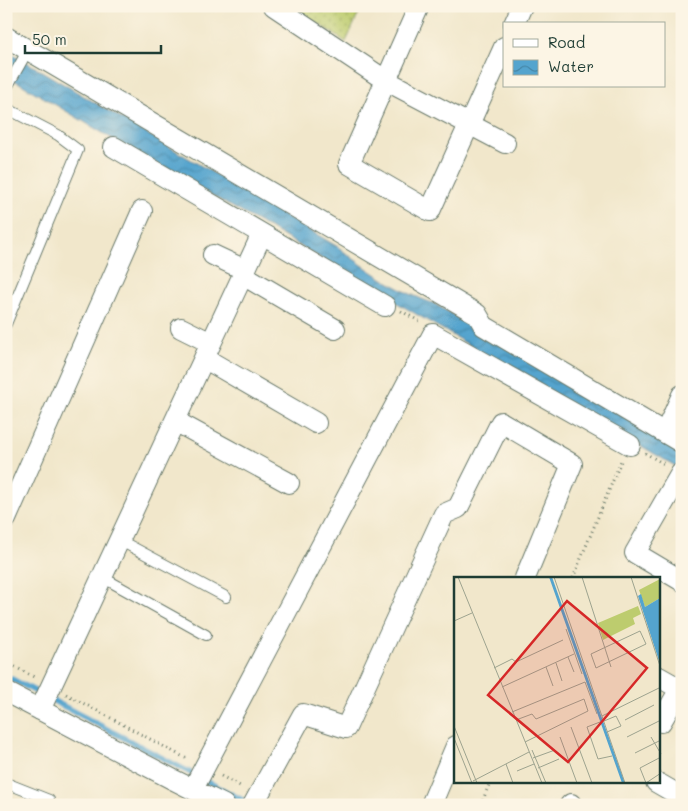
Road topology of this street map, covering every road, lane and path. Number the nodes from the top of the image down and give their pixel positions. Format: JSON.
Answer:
{"nodes":[{"id":1,"x":274,"y":6,"type":"edge"},
{"id":2,"x":419,"y":6,"type":"edge"},
{"id":3,"x":522,"y":6,"type":"edge"},
{"id":4,"x":515,"y":22,"type":"edge"},
{"id":5,"x":6,"y":37,"type":"edge"},
{"id":6,"x":503,"y":49,"type":"edge"},
{"id":7,"x":26,"y":54,"type":"junction"},
{"id":8,"x":385,"y":80,"type":"junction"},
{"id":9,"x":6,"y":90,"type":"edge"},
{"id":10,"x":6,"y":108,"type":"edge"},
{"id":11,"x":470,"y":125,"type":"junction"},
{"id":12,"x":505,"y":143,"type":"dead end"},
{"id":13,"x":114,"y":147,"type":"dead end"},
{"id":14,"x":142,"y":211,"type":"dead end"},
{"id":15,"x":262,"y":234,"type":"junction"},
{"id":16,"x":213,"y":255,"type":"dead end"},
{"id":17,"x":244,"y":273,"type":"junction"},
{"id":18,"x":385,"y":306,"type":"joint"},
{"id":19,"x":6,"y":324,"type":"edge"},
{"id":20,"x":181,"y":328,"type":"dead end"},
{"id":21,"x":335,"y":329,"type":"dead end"},
{"id":22,"x":433,"y":334,"type":"junction"},
{"id":23,"x":208,"y":351,"type":"junction"},
{"id":24,"x":682,"y":395,"type":"edge"},
{"id":25,"x":174,"y":421,"type":"junction"},
{"id":26,"x":316,"y":423,"type":"dead end"},
{"id":27,"x":664,"y":433,"type":"junction"},
{"id":28,"x":682,"y":443,"type":"edge"},
{"id":29,"x":630,"y":445,"type":"junction"},
{"id":30,"x":681,"y":473,"type":"edge"},
{"id":31,"x":290,"y":483,"type":"dead end"},
{"id":32,"x":6,"y":519,"type":"edge"},
{"id":33,"x":119,"y":540,"type":"junction"},
{"id":34,"x":102,"y":577,"type":"junction"},
{"id":35,"x":525,"y":577,"type":"edge"},
{"id":36,"x":573,"y":577,"type":"edge"},
{"id":37,"x":682,"y":580,"type":"edge"},
{"id":38,"x":226,"y":597,"type":"dead end"},
{"id":39,"x":206,"y":635,"type":"dead end"},
{"id":40,"x":6,"y":662,"type":"edge"},
{"id":41,"x":660,"y":678,"type":"edge"},
{"id":42,"x":681,"y":690,"type":"edge"},
{"id":43,"x":6,"y":692,"type":"edge"},
{"id":44,"x":45,"y":697,"type":"junction"},
{"id":45,"x":661,"y":722,"type":"dead end"},
{"id":46,"x":454,"y":751,"type":"edge"},
{"id":47,"x":199,"y":778,"type":"junction"},
{"id":48,"x":6,"y":782,"type":"edge"},
{"id":49,"x":489,"y":784,"type":"edge"},
{"id":50,"x":659,"y":784,"type":"edge"},
{"id":51,"x":682,"y":797,"type":"edge"},
{"id":52,"x":256,"y":799,"type":"edge"},
{"id":53,"x":47,"y":805,"type":"edge"},
{"id":54,"x":224,"y":805,"type":"edge"},
{"id":55,"x":431,"y":805,"type":"edge"},
{"id":56,"x":481,"y":805,"type":"edge"}],
"edges":[{"from":1,"to":8,"type":"street"},
{"from":2,"to":8,"type":"street"},
{"from":3,"to":4,"type":"street"},
{"from":5,"to":7,"type":"street"},
{"from":6,"to":11,"type":"street"},
{"from":7,"to":9,"type":"lane"},
{"from":7,"to":27,"type":"street"},
{"from":8,"to":11,"type":"street"},
{"from":8,"to":11,"type":"street"},
{"from":10,"to":19,"type":"lane"},
{"from":11,"to":12,"type":"street"},
{"from":13,"to":15,"type":"street"},
{"from":14,"to":32,"type":"street"},
{"from":15,"to":17,"type":"street"},
{"from":15,"to":18,"type":"street"},
{"from":16,"to":17,"type":"street"},
{"from":17,"to":21,"type":"street"},
{"from":17,"to":23,"type":"street"},
{"from":18,"to":22,"type":"path"},
{"from":20,"to":23,"type":"street"},
{"from":22,"to":29,"type":"street"},
{"from":22,"to":47,"type":"street"},
{"from":23,"to":25,"type":"street"},
{"from":23,"to":26,"type":"street"},
{"from":24,"to":27,"type":"street"},
{"from":25,"to":31,"type":"street"},
{"from":25,"to":33,"type":"street"},
{"from":27,"to":28,"type":"street"},
{"from":29,"to":30,"type":"path"},
{"from":29,"to":36,"type":"path"},
{"from":30,"to":37,"type":"street"},
{"from":33,"to":34,"type":"street"},
{"from":33,"to":38,"type":"lane"},
{"from":34,"to":39,"type":"lane"},
{"from":34,"to":44,"type":"street"},
{"from":35,"to":52,"type":"street"},
{"from":40,"to":44,"type":"path"},
{"from":41,"to":42,"type":"street"},
{"from":42,"to":45,"type":"street"},
{"from":43,"to":44,"type":"street"},
{"from":44,"to":47,"type":"street"},
{"from":44,"to":47,"type":"path"},
{"from":46,"to":55,"type":"street"},
{"from":47,"to":52,"type":"path"},
{"from":47,"to":54,"type":"street"},
{"from":48,"to":53,"type":"lane"},
{"from":49,"to":56,"type":"path"},
{"from":50,"to":51,"type":"street"}]}
